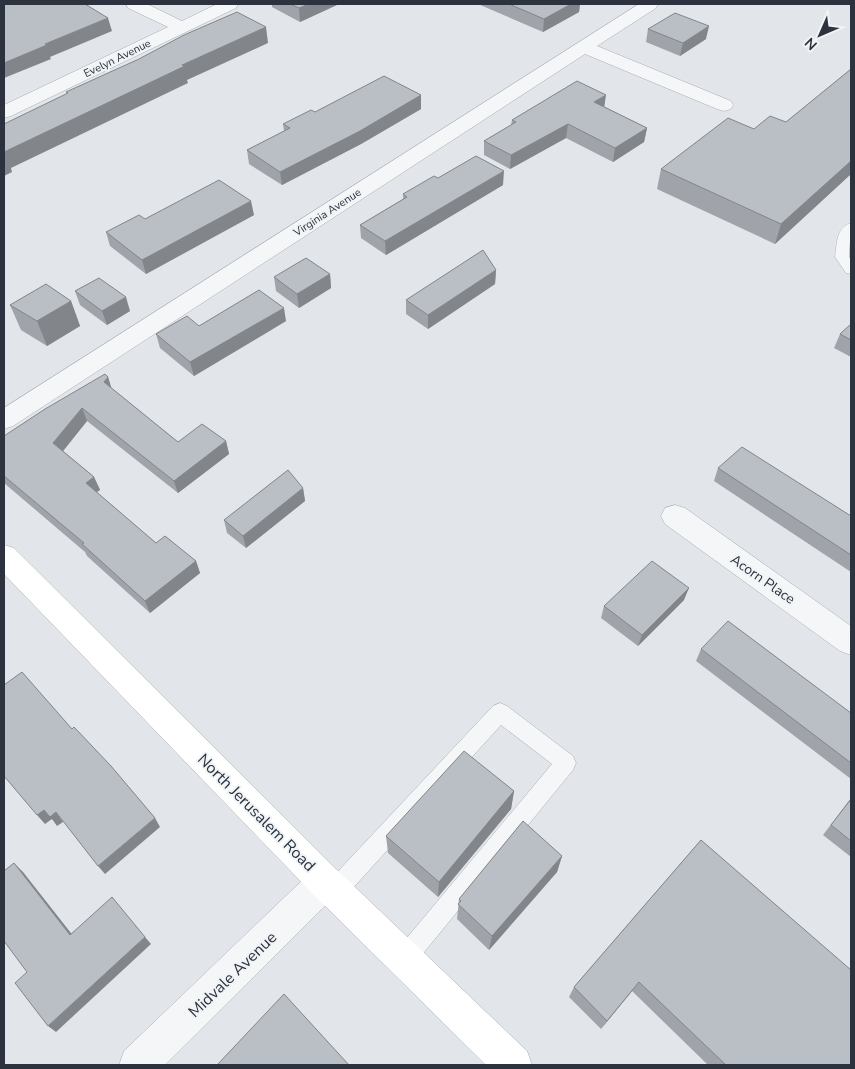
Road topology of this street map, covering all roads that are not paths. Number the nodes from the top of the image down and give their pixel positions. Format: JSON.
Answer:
{"nodes":[{"id":1,"x":134,"y":4,"type":"edge"},
{"id":2,"x":230,"y":4,"type":"edge"},
{"id":3,"x":640,"y":5,"type":"edge"},
{"id":4,"x":181,"y":27,"type":"junction"},
{"id":5,"x":584,"y":47,"type":"junction"},
{"id":6,"x":724,"y":105,"type":"dead end"},
{"id":7,"x":4,"y":112,"type":"edge"},
{"id":8,"x":851,"y":227,"type":"edge"},
{"id":9,"x":851,"y":270,"type":"edge"},
{"id":10,"x":4,"y":420,"type":"edge"},
{"id":11,"x":675,"y":516,"type":"dead end"},
{"id":12,"x":4,"y":556,"type":"edge"},
{"id":13,"x":851,"y":642,"type":"edge"},
{"id":14,"x":330,"y":886,"type":"junction"},
{"id":15,"x":404,"y":959,"type":"junction"},
{"id":16,"x":138,"y":1065,"type":"edge"},
{"id":17,"x":513,"y":1065,"type":"edge"}],
"edges":[{"from":1,"to":4,"type":"street"},
{"from":2,"to":4,"type":"street","name":"Evelyn Avenue"},
{"from":3,"to":5,"type":"street","name":"Virginia Avenue"},
{"from":4,"to":7,"type":"street","name":"Evelyn Avenue"},
{"from":5,"to":6,"type":"street"},
{"from":5,"to":10,"type":"street","name":"Virginia Avenue"},
{"from":8,"to":9,"type":"lane"},
{"from":11,"to":13,"type":"street","name":"Acorn Place"},
{"from":12,"to":14,"type":"main road","name":"North Jerusalem Road"},
{"from":14,"to":15,"type":"main road","name":"North Jerusalem Road"},
{"from":14,"to":15,"type":"lane"},
{"from":14,"to":16,"type":"street","name":"Midvale Avenue"},
{"from":15,"to":17,"type":"main road","name":"North Jerusalem Road"}]}
